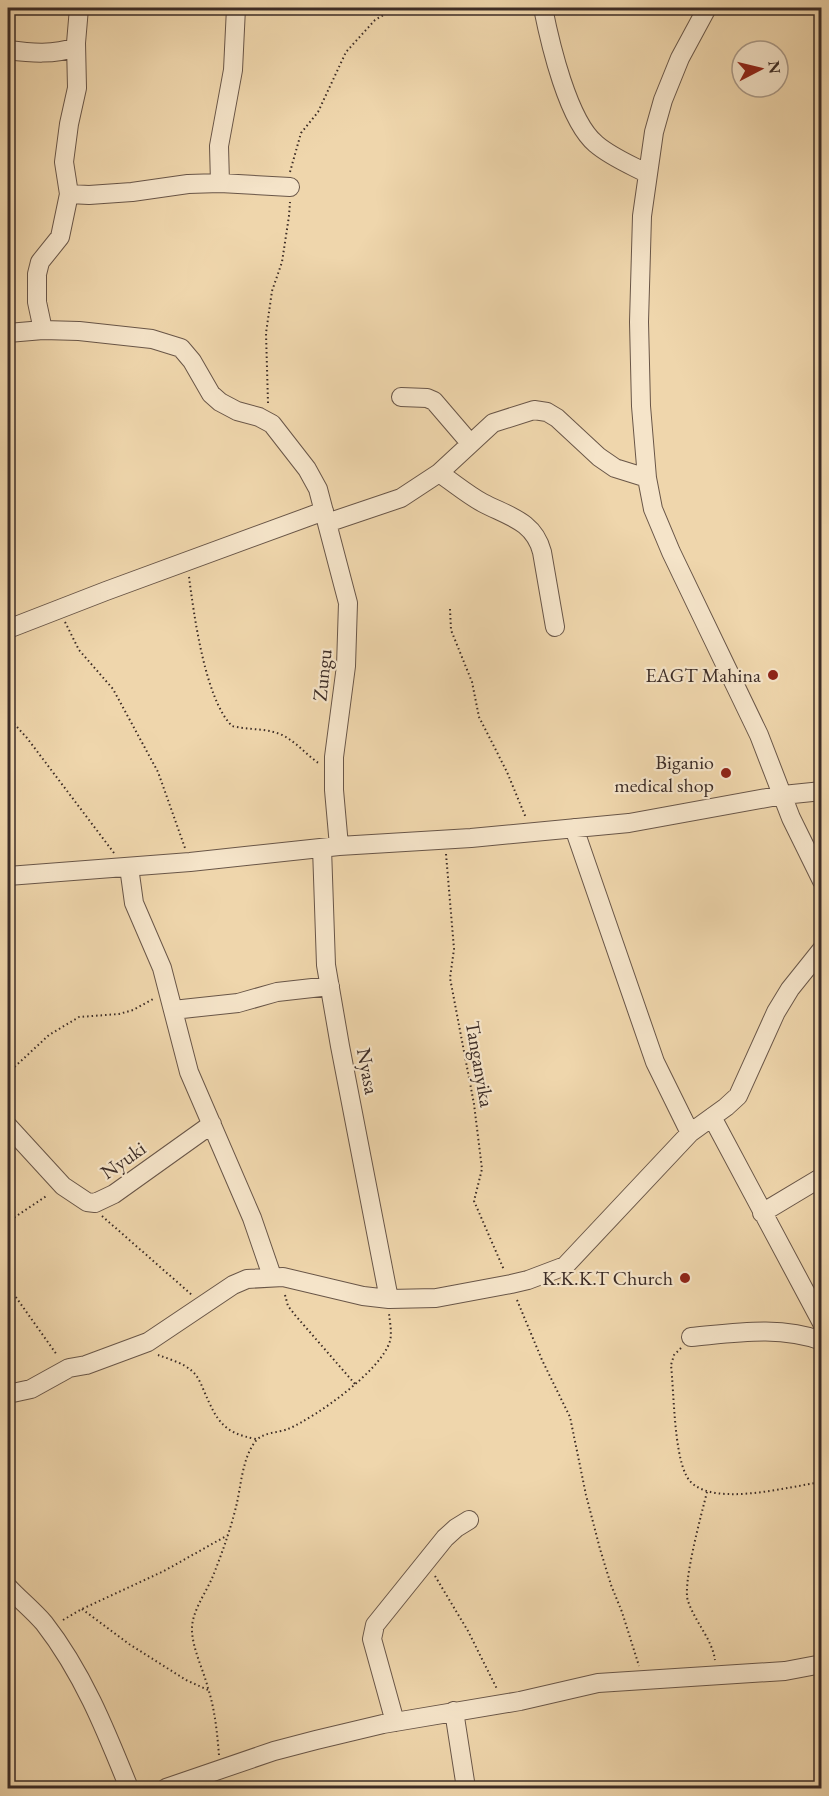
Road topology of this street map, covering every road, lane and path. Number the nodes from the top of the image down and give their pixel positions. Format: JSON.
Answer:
{"nodes":[{"id":1,"x":79,"y":8,"type":"edge"},
{"id":2,"x":236,"y":8,"type":"edge"},
{"id":3,"x":396,"y":8,"type":"edge"},
{"id":4,"x":543,"y":8,"type":"edge"},
{"id":5,"x":707,"y":8,"type":"edge"},
{"id":6,"x":76,"y":47,"type":"junction"},
{"id":7,"x":8,"y":50,"type":"edge"},
{"id":8,"x":648,"y":174,"type":"junction"},
{"id":9,"x":220,"y":183,"type":"junction"},
{"id":10,"x":290,"y":187,"type":"junction"},
{"id":11,"x":69,"y":194,"type":"junction"},
{"id":12,"x":43,"y":330,"type":"junction"},
{"id":13,"x":8,"y":333,"type":"edge"},
{"id":14,"x":401,"y":397,"type":"dead end"},
{"id":15,"x":272,"y":424,"type":"junction"},
{"id":16,"x":470,"y":443,"type":"junction"},
{"id":17,"x":440,"y":473,"type":"junction"},
{"id":18,"x":647,"y":478,"type":"junction"},
{"id":19,"x":326,"y":517,"type":"junction"},
{"id":20,"x":187,"y":562,"type":"junction"},
{"id":21,"x":450,"y":609,"type":"dead end"},
{"id":22,"x":59,"y":610,"type":"junction"},
{"id":23,"x":555,"y":627,"type":"dead end"},
{"id":24,"x":8,"y":629,"type":"edge"},
{"id":25,"x":8,"y":717,"type":"edge"},
{"id":26,"x":334,"y":771,"type":"junction"},
{"id":27,"x":822,"y":791,"type":"edge"},
{"id":28,"x":783,"y":795,"type":"junction"},
{"id":29,"x":574,"y":828,"type":"junction"},
{"id":30,"x":531,"y":832,"type":"junction"},
{"id":31,"x":445,"y":840,"type":"junction"},
{"id":32,"x":331,"y":847,"type":"junction"},
{"id":33,"x":190,"y":862,"type":"junction"},
{"id":34,"x":126,"y":867,"type":"junction"},
{"id":35,"x":8,"y":876,"type":"edge"},
{"id":36,"x":822,"y":881,"type":"edge"},
{"id":37,"x":822,"y":949,"type":"edge"},
{"id":38,"x":330,"y":986,"type":"junction"},
{"id":39,"x":170,"y":1001,"type":"junction"},
{"id":40,"x":8,"y":1073,"type":"edge"},
{"id":41,"x":712,"y":1117,"type":"junction"},
{"id":42,"x":212,"y":1124,"type":"junction"},
{"id":43,"x":8,"y":1126,"type":"edge"},
{"id":44,"x":690,"y":1133,"type":"junction"},
{"id":45,"x":822,"y":1177,"type":"edge"},
{"id":46,"x":63,"y":1185,"type":"junction"},
{"id":47,"x":87,"y":1202,"type":"junction"},
{"id":48,"x":762,"y":1213,"type":"junction"},
{"id":49,"x":8,"y":1224,"type":"edge"},
{"id":50,"x":278,"y":1277,"type":"junction"},
{"id":51,"x":511,"y":1284,"type":"junction"},
{"id":52,"x":8,"y":1286,"type":"edge"},
{"id":53,"x":389,"y":1299,"type":"junction"},
{"id":54,"x":204,"y":1305,"type":"junction"},
{"id":55,"x":822,"y":1323,"type":"edge"},
{"id":56,"x":691,"y":1337,"type":"joint"},
{"id":57,"x":822,"y":1341,"type":"edge"},
{"id":58,"x":139,"y":1346,"type":"junction"},
{"id":59,"x":69,"y":1368,"type":"junction"},
{"id":60,"x":355,"y":1384,"type":"junction"},
{"id":61,"x":8,"y":1394,"type":"edge"},
{"id":62,"x":256,"y":1439,"type":"junction"},
{"id":63,"x":822,"y":1482,"type":"edge"},
{"id":64,"x":707,"y":1492,"type":"junction"},
{"id":65,"x":469,"y":1520,"type":"dead end"},
{"id":66,"x":228,"y":1535,"type":"junction"},
{"id":67,"x":425,"y":1561,"type":"junction"},
{"id":68,"x":8,"y":1587,"type":"edge"},
{"id":69,"x":82,"y":1609,"type":"junction"},
{"id":70,"x":56,"y":1640,"type":"junction"},
{"id":71,"x":822,"y":1664,"type":"edge"},
{"id":72,"x":718,"y":1676,"type":"junction"},
{"id":73,"x":643,"y":1680,"type":"junction"},
{"id":74,"x":209,"y":1691,"type":"junction"},
{"id":75,"x":505,"y":1703,"type":"junction"},
{"id":76,"x":454,"y":1712,"type":"junction"},
{"id":77,"x":395,"y":1722,"type":"junction"},
{"id":78,"x":220,"y":1770,"type":"junction"},
{"id":79,"x":129,"y":1788,"type":"edge"},
{"id":80,"x":166,"y":1788,"type":"edge"},
{"id":81,"x":466,"y":1788,"type":"edge"}],
"edges":[{"from":1,"to":6,"type":"street"},
{"from":2,"to":9,"type":"street"},
{"from":3,"to":10,"type":"path"},
{"from":4,"to":8,"type":"street"},
{"from":5,"to":8,"type":"street"},
{"from":6,"to":7,"type":"street"},
{"from":6,"to":11,"type":"street"},
{"from":8,"to":18,"type":"street"},
{"from":9,"to":10,"type":"street"},
{"from":9,"to":11,"type":"street"},
{"from":10,"to":15,"type":"path"},
{"from":11,"to":12,"type":"street"},
{"from":12,"to":13,"type":"street"},
{"from":12,"to":15,"type":"street"},
{"from":14,"to":16,"type":"street"},
{"from":15,"to":19,"type":"street","name":"Zungu"},
{"from":16,"to":17,"type":"street"},
{"from":16,"to":18,"type":"street"},
{"from":17,"to":19,"type":"street"},
{"from":17,"to":23,"type":"street"},
{"from":18,"to":28,"type":"street"},
{"from":19,"to":20,"type":"street"},
{"from":19,"to":26,"type":"street","name":"Zungu"},
{"from":20,"to":22,"type":"street"},
{"from":20,"to":26,"type":"path"},
{"from":21,"to":30,"type":"path"},
{"from":22,"to":24,"type":"street"},
{"from":22,"to":33,"type":"path"},
{"from":25,"to":34,"type":"path"},
{"from":26,"to":32,"type":"street","name":"Zungu"},
{"from":27,"to":28,"type":"street"},
{"from":28,"to":29,"type":"street"},
{"from":28,"to":36,"type":"street"},
{"from":29,"to":30,"type":"street"},
{"from":29,"to":44,"type":"street"},
{"from":30,"to":31,"type":"street"},
{"from":31,"to":32,"type":"street"},
{"from":31,"to":51,"type":"path","name":"Tanganyika"},
{"from":32,"to":33,"type":"street"},
{"from":32,"to":38,"type":"street","name":"Nyasa"},
{"from":33,"to":34,"type":"street"},
{"from":34,"to":35,"type":"street"},
{"from":34,"to":39,"type":"street"},
{"from":37,"to":41,"type":"street"},
{"from":38,"to":39,"type":"street"},
{"from":38,"to":53,"type":"street","name":"Nyasa"},
{"from":39,"to":40,"type":"path"},
{"from":39,"to":42,"type":"street"},
{"from":41,"to":44,"type":"street"},
{"from":41,"to":48,"type":"street"},
{"from":42,"to":47,"type":"street","name":"Nyuki"},
{"from":42,"to":50,"type":"street"},
{"from":43,"to":46,"type":"street","name":"Nyuki"},
{"from":44,"to":51,"type":"street"},
{"from":45,"to":48,"type":"street"},
{"from":46,"to":47,"type":"street","name":"Nyuki"},
{"from":46,"to":49,"type":"path"},
{"from":47,"to":54,"type":"path"},
{"from":48,"to":55,"type":"street"},
{"from":50,"to":53,"type":"street"},
{"from":50,"to":54,"type":"street"},
{"from":50,"to":60,"type":"path"},
{"from":51,"to":53,"type":"street"},
{"from":51,"to":73,"type":"path","name":"Tanganyika"},
{"from":52,"to":59,"type":"path"},
{"from":53,"to":60,"type":"path"},
{"from":54,"to":58,"type":"street"},
{"from":56,"to":57,"type":"street"},
{"from":56,"to":64,"type":"path"},
{"from":58,"to":59,"type":"street"},
{"from":58,"to":62,"type":"path"},
{"from":59,"to":61,"type":"street"},
{"from":60,"to":62,"type":"path"},
{"from":62,"to":66,"type":"path"},
{"from":63,"to":64,"type":"path"},
{"from":64,"to":72,"type":"path"},
{"from":65,"to":67,"type":"street"},
{"from":66,"to":69,"type":"path"},
{"from":66,"to":74,"type":"path"},
{"from":67,"to":75,"type":"path"},
{"from":67,"to":77,"type":"street"},
{"from":68,"to":70,"type":"street"},
{"from":69,"to":70,"type":"path"},
{"from":69,"to":74,"type":"path"},
{"from":70,"to":79,"type":"street"},
{"from":71,"to":72,"type":"street"},
{"from":72,"to":73,"type":"street"},
{"from":73,"to":75,"type":"street"},
{"from":74,"to":78,"type":"path"},
{"from":75,"to":76,"type":"street"},
{"from":76,"to":77,"type":"street"},
{"from":76,"to":81,"type":"street"},
{"from":77,"to":78,"type":"street"},
{"from":78,"to":80,"type":"street"}]}
